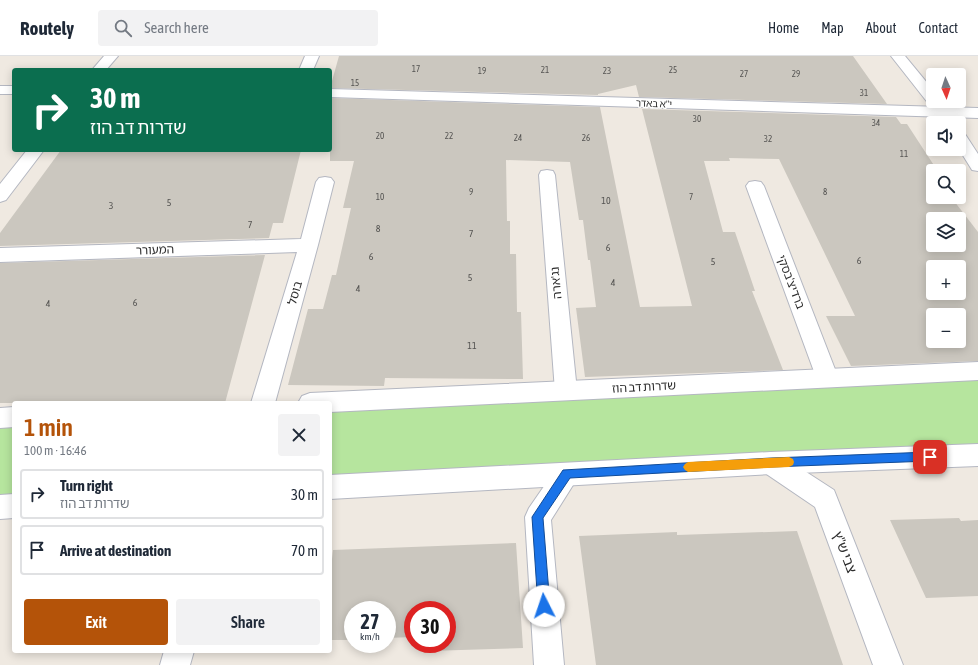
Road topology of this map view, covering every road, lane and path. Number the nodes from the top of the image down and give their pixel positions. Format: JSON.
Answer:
{"nodes":[{"id":1,"x":111,"y":56,"type":"edge"},
{"id":2,"x":312,"y":56,"type":"edge"},
{"id":3,"x":898,"y":56,"type":"edge"},
{"id":4,"x":101,"y":68,"type":"edge"},
{"id":5,"x":307,"y":68,"type":"edge"},
{"id":6,"x":0,"y":90,"type":"edge"},
{"id":7,"x":12,"y":90,"type":"edge"},
{"id":8,"x":332,"y":92,"type":"edge"},
{"id":9,"x":940,"y":109,"type":"edge"},
{"id":10,"x":978,"y":113,"type":"edge"},
{"id":11,"x":966,"y":148,"type":"edge"},
{"id":12,"x":34,"y":152,"type":"edge"},
{"id":13,"x":978,"y":166,"type":"edge"},
{"id":14,"x":547,"y":175,"type":"dead end"},
{"id":15,"x":325,"y":182,"type":"dead end"},
{"id":16,"x":755,"y":186,"type":"dead end"},
{"id":17,"x":0,"y":196,"type":"edge"},
{"id":18,"x":309,"y":245,"type":"junction"},
{"id":19,"x":0,"y":255,"type":"edge"},
{"id":20,"x":978,"y":370,"type":"edge"},
{"id":21,"x":828,"y":377,"type":"junction"},
{"id":22,"x":566,"y":391,"type":"junction"},
{"id":23,"x":264,"y":401,"type":"edge"},
{"id":24,"x":332,"y":402,"type":"edge"},
{"id":25,"x":12,"y":417,"type":"edge"},
{"id":26,"x":0,"y":418,"type":"edge"},
{"id":27,"x":978,"y":455,"type":"edge"},
{"id":28,"x":771,"y":463,"type":"junction"},
{"id":29,"x":567,"y":474,"type":"junction"},
{"id":30,"x":332,"y":487,"type":"edge"},
{"id":31,"x":12,"y":506,"type":"edge"},
{"id":32,"x":0,"y":507,"type":"edge"},
{"id":33,"x":178,"y":653,"type":"edge"},
{"id":34,"x":175,"y":665,"type":"edge"},
{"id":35,"x":549,"y":665,"type":"edge"},
{"id":36,"x":888,"y":665,"type":"edge"}],
"edges":[{"from":1,"to":4,"type":"street"},
{"from":2,"to":5,"type":"street"},
{"from":3,"to":9,"type":"street"},
{"from":6,"to":7,"type":"street"},
{"from":8,"to":9,"type":"street","name":"י\"א באדר"},
{"from":9,"to":10,"type":"street","name":"י\"א באדר"},
{"from":11,"to":13,"type":"street"},
{"from":12,"to":17,"type":"street"},
{"from":14,"to":22,"type":"street","name":"נג'ארה"},
{"from":15,"to":18,"type":"street","name":"בוסל"},
{"from":16,"to":21,"type":"street","name":"ברדיצ'בסקי"},
{"from":18,"to":19,"type":"street","name":"המעורר"},
{"from":18,"to":23,"type":"street","name":"בוסל"},
{"from":20,"to":21,"type":"street","name":"שדרות דב הוז"},
{"from":21,"to":22,"type":"street","name":"שדרות דב הוז"},
{"from":22,"to":24,"type":"street","name":"שדרות דב הוז"},
{"from":25,"to":26,"type":"street"},
{"from":27,"to":28,"type":"street"},
{"from":28,"to":29,"type":"street"},
{"from":28,"to":36,"type":"street","name":"צבי ש\"ץ"},
{"from":29,"to":30,"type":"street"},
{"from":29,"to":35,"type":"street"},
{"from":31,"to":32,"type":"street"},
{"from":33,"to":34,"type":"street"}]}
